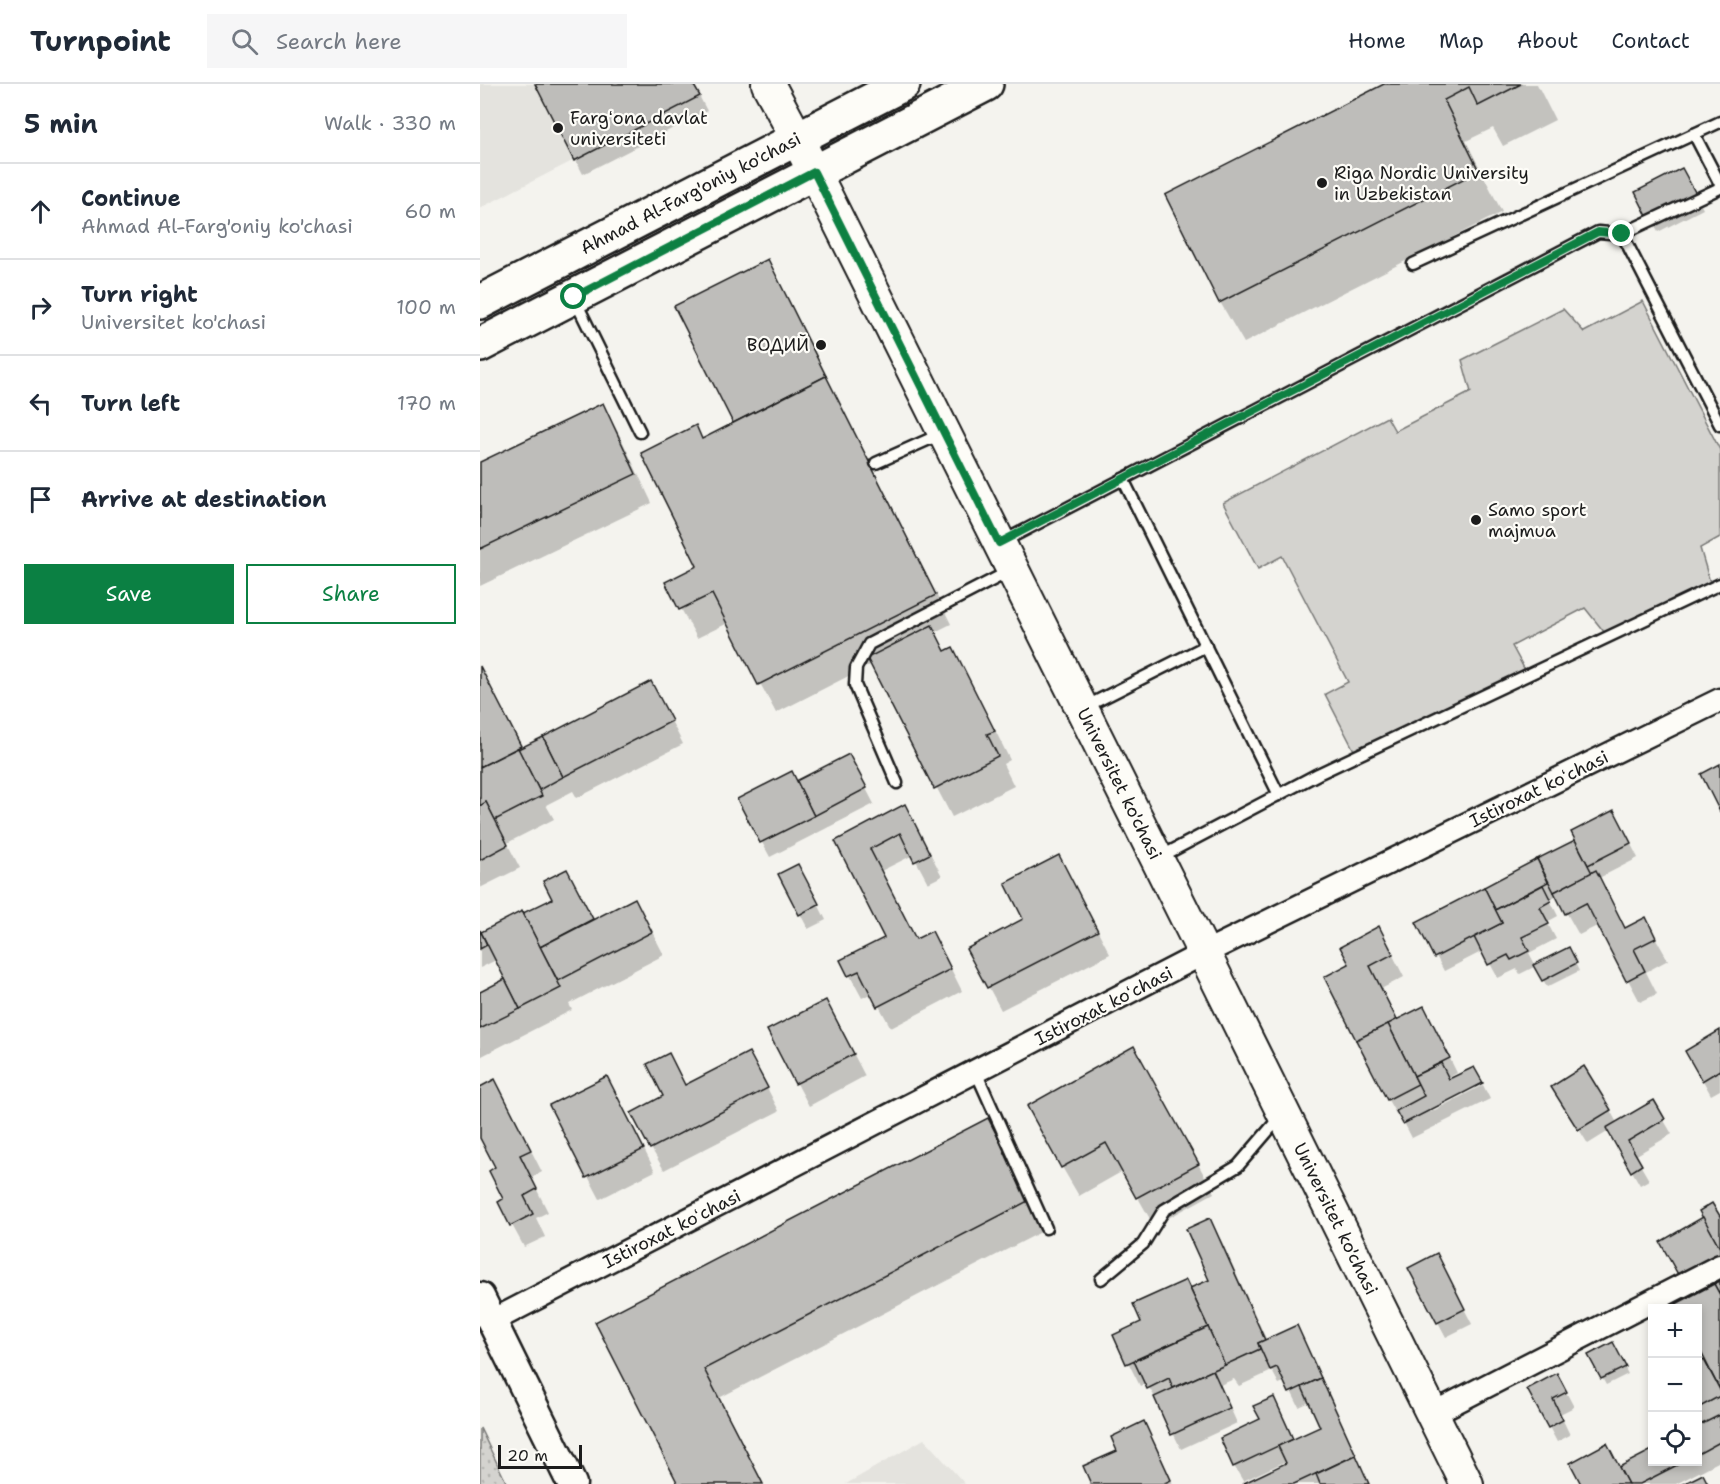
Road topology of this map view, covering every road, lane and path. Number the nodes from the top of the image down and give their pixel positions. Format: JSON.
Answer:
{"nodes":[{"id":1,"x":768,"y":84,"type":"edge"},
{"id":2,"x":903,"y":84,"type":"edge"},
{"id":3,"x":986,"y":84,"type":"edge"},
{"id":4,"x":1720,"y":122,"type":"edge"},
{"id":5,"x":1694,"y":134,"type":"junction"},
{"id":6,"x":797,"y":138,"type":"junction"},
{"id":7,"x":814,"y":172,"type":"junction"},
{"id":8,"x":1720,"y":186,"type":"edge"},
{"id":9,"x":1622,"y":234,"type":"junction"},
{"id":10,"x":1413,"y":264,"type":"dead end"},
{"id":11,"x":574,"y":297,"type":"junction"},
{"id":12,"x":480,"y":302,"type":"edge"},
{"id":13,"x":480,"y":345,"type":"edge"},
{"id":14,"x":1720,"y":425,"type":"edge"},
{"id":15,"x":640,"y":432,"type":"dead end"},
{"id":16,"x":944,"y":433,"type":"junction"},
{"id":17,"x":876,"y":464,"type":"dead end"},
{"id":18,"x":1123,"y":479,"type":"junction"},
{"id":19,"x":1006,"y":557,"type":"junction"},
{"id":20,"x":1720,"y":584,"type":"edge"},
{"id":21,"x":1206,"y":646,"type":"junction"},
{"id":22,"x":1720,"y":700,"type":"edge"},
{"id":23,"x":1082,"y":708,"type":"junction"},
{"id":24,"x":897,"y":783,"type":"dead end"},
{"id":25,"x":1279,"y":795,"type":"junction"},
{"id":26,"x":1157,"y":858,"type":"junction"},
{"id":27,"x":1204,"y":953,"type":"junction"},
{"id":28,"x":976,"y":1072,"type":"junction"},
{"id":29,"x":1284,"y":1113,"type":"junction"},
{"id":30,"x":1046,"y":1227,"type":"dead end"},
{"id":31,"x":1720,"y":1266,"type":"edge"},
{"id":32,"x":1101,"y":1279,"type":"dead end"},
{"id":33,"x":486,"y":1309,"type":"edge"},
{"id":34,"x":1432,"y":1414,"type":"junction"},
{"id":35,"x":572,"y":1484,"type":"edge"},
{"id":36,"x":1467,"y":1484,"type":"edge"}],
"edges":[{"from":1,"to":6,"type":"main road","name":"Universitet ko'chasi"},
{"from":2,"to":6,"type":"main road","name":"Ahmad Al-Farg'oniy ko'chasi"},
{"from":3,"to":7,"type":"main road","name":"Ahmad Al-Farg'oniy ko'chasi"},
{"from":4,"to":5,"type":"lane"},
{"from":5,"to":8,"type":"lane"},
{"from":5,"to":10,"type":"lane"},
{"from":6,"to":7,"type":"main road","name":"Universitet ko'chasi"},
{"from":6,"to":12,"type":"main road","name":"Ahmad Al-Farg'oniy ko'chasi"},
{"from":7,"to":11,"type":"main road","name":"Ahmad Al-Farg'oniy ko'chasi"},
{"from":7,"to":16,"type":"main road","name":"Universitet ko'chasi"},
{"from":8,"to":9,"type":"lane"},
{"from":9,"to":14,"type":"lane"},
{"from":9,"to":18,"type":"lane"},
{"from":11,"to":13,"type":"main road","name":"Ahmad Al-Farg'oniy ko'chasi"},
{"from":11,"to":15,"type":"lane"},
{"from":16,"to":17,"type":"lane"},
{"from":16,"to":19,"type":"main road","name":"Universitet ko'chasi"},
{"from":18,"to":19,"type":"lane"},
{"from":18,"to":21,"type":"lane"},
{"from":19,"to":23,"type":"main road","name":"Universitet ko'chasi"},
{"from":19,"to":24,"type":"lane"},
{"from":20,"to":25,"type":"lane"},
{"from":21,"to":23,"type":"lane"},
{"from":21,"to":25,"type":"lane"},
{"from":22,"to":27,"type":"street","name":"Istiroxat koʻchasi"},
{"from":23,"to":26,"type":"main road","name":"Universitet ko'chasi"},
{"from":25,"to":26,"type":"lane"},
{"from":26,"to":27,"type":"main road","name":"Universitet ko'chasi"},
{"from":27,"to":28,"type":"street","name":"Istiroxat koʻchasi"},
{"from":27,"to":29,"type":"main road","name":"Universitet ko'chasi"},
{"from":28,"to":30,"type":"lane"},
{"from":28,"to":33,"type":"street","name":"Istiroxat koʻchasi"},
{"from":29,"to":32,"type":"lane"},
{"from":29,"to":34,"type":"main road","name":"Universitet ko'chasi"},
{"from":31,"to":34,"type":"street"},
{"from":33,"to":35,"type":"street"},
{"from":34,"to":36,"type":"main road","name":"Universitet ko'chasi"}]}
